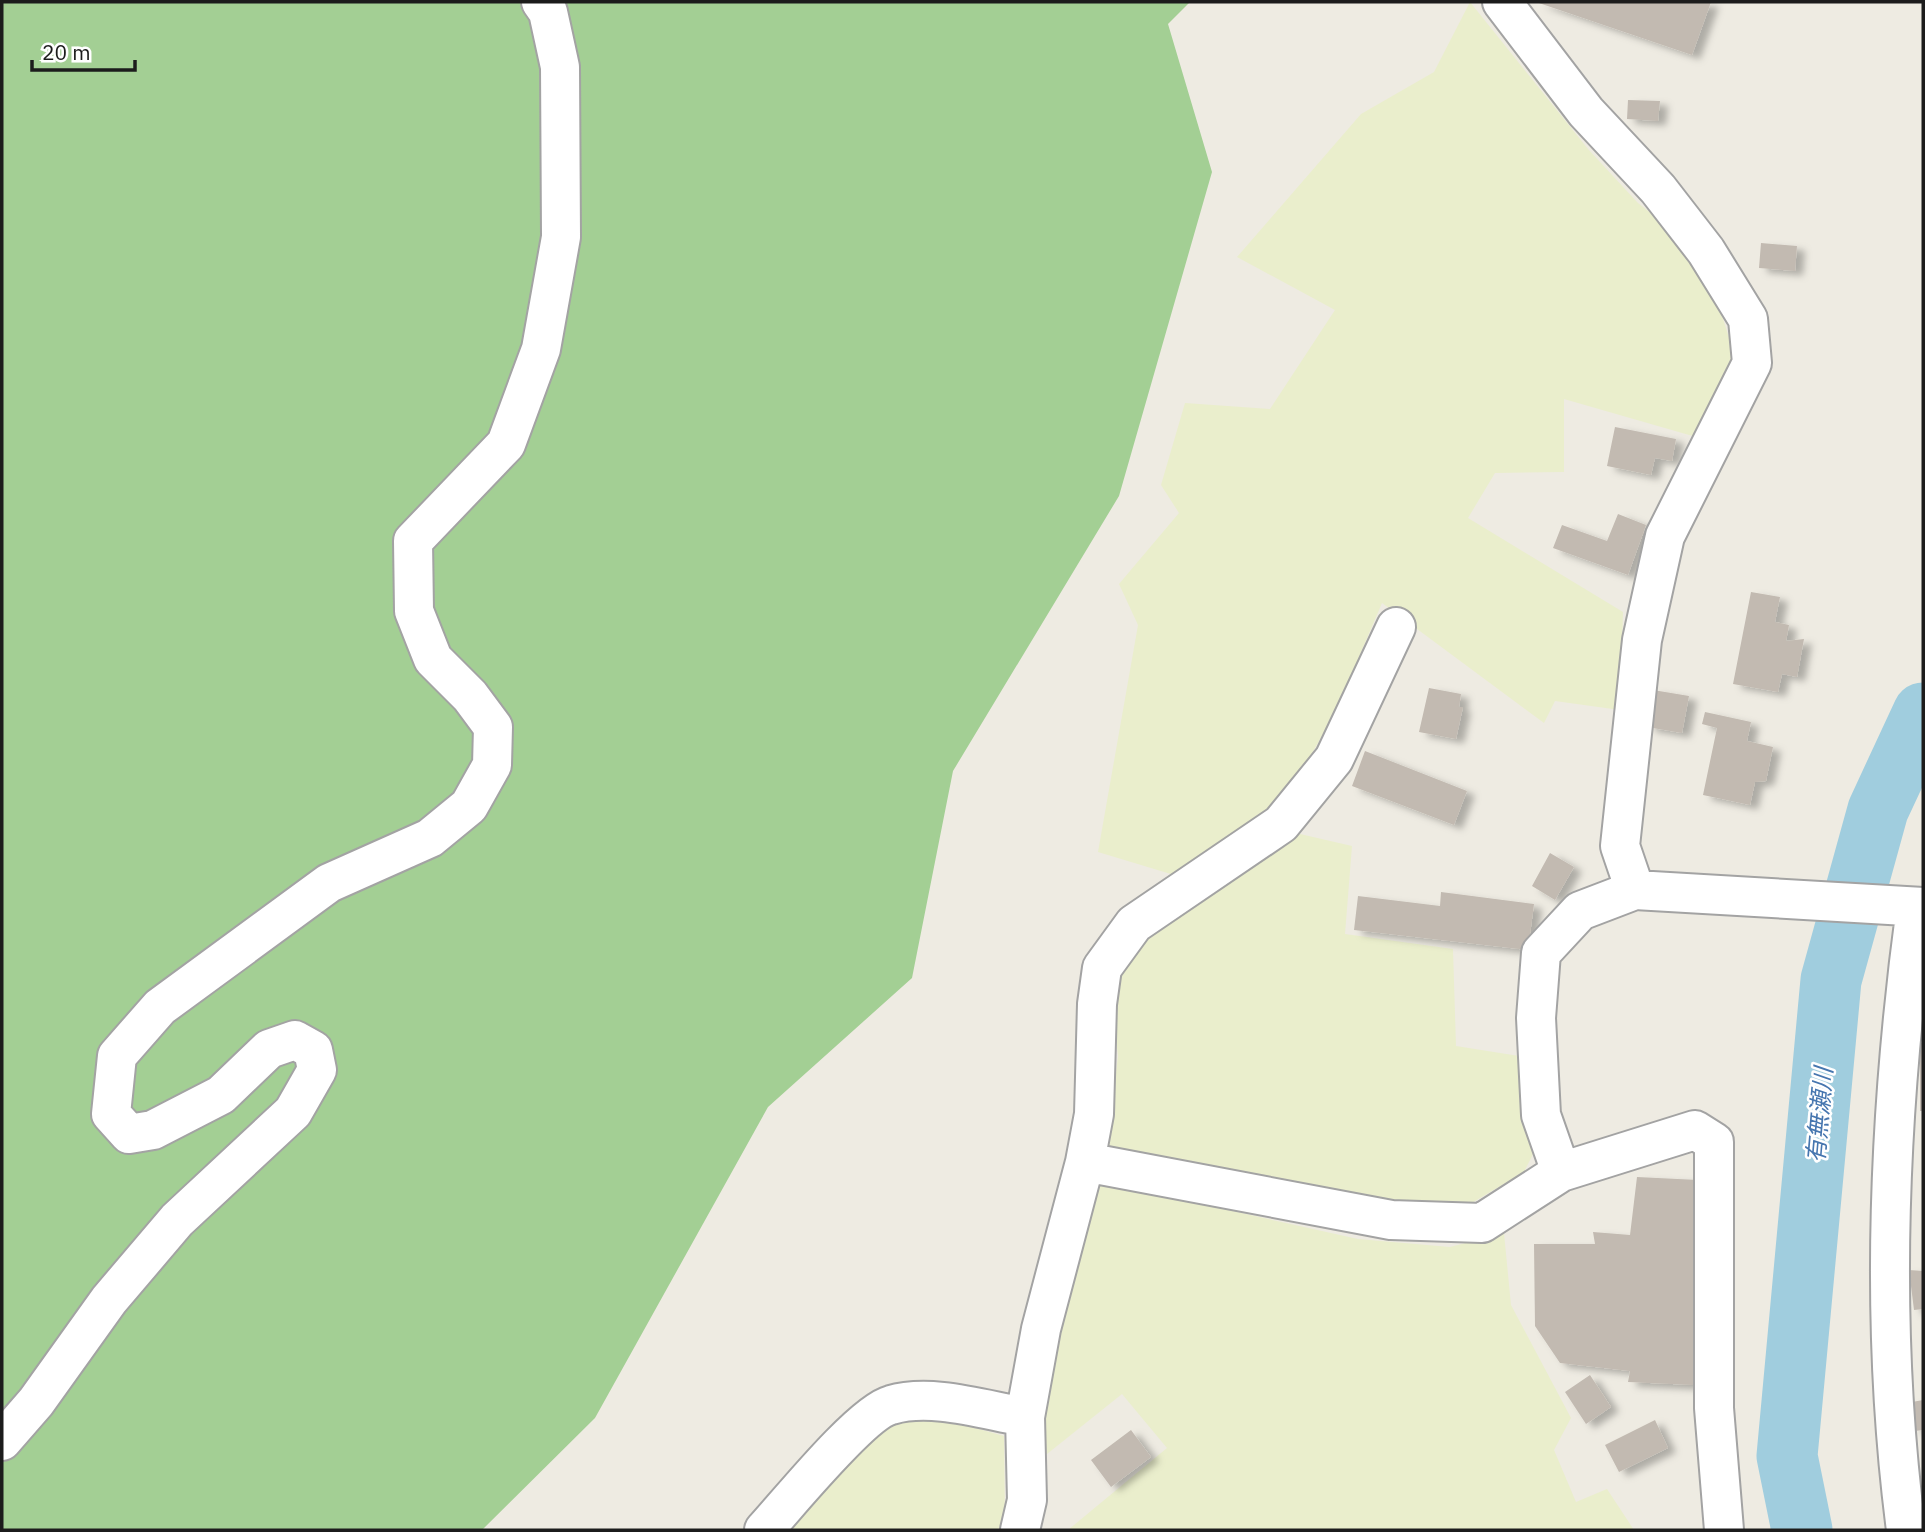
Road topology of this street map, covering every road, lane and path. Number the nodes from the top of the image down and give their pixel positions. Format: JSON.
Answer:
{"nodes":[{"id":1,"x":541,"y":2,"type":"edge"},
{"id":2,"x":1502,"y":2,"type":"edge"},
{"id":3,"x":1396,"y":627,"type":"dead end"},
{"id":4,"x":1635,"y":890,"type":"junction"},
{"id":5,"x":1920,"y":907,"type":"edge"},
{"id":6,"x":1085,"y":1162,"type":"junction"},
{"id":7,"x":1561,"y":1172,"type":"junction"},
{"id":8,"x":1025,"y":1416,"type":"junction"},
{"id":9,"x":2,"y":1441,"type":"edge"},
{"id":10,"x":764,"y":1530,"type":"edge"},
{"id":11,"x":1020,"y":1530,"type":"edge"},
{"id":12,"x":1724,"y":1530,"type":"edge"},
{"id":13,"x":1906,"y":1530,"type":"edge"}],
"edges":[{"from":1,"to":9,"type":"street"},
{"from":2,"to":4,"type":"street"},
{"from":3,"to":6,"type":"street"},
{"from":4,"to":5,"type":"street"},
{"from":4,"to":7,"type":"street"},
{"from":5,"to":13,"type":"street"},
{"from":6,"to":7,"type":"street"},
{"from":6,"to":8,"type":"street"},
{"from":7,"to":12,"type":"street"},
{"from":8,"to":10,"type":"street"},
{"from":8,"to":11,"type":"street"}]}
